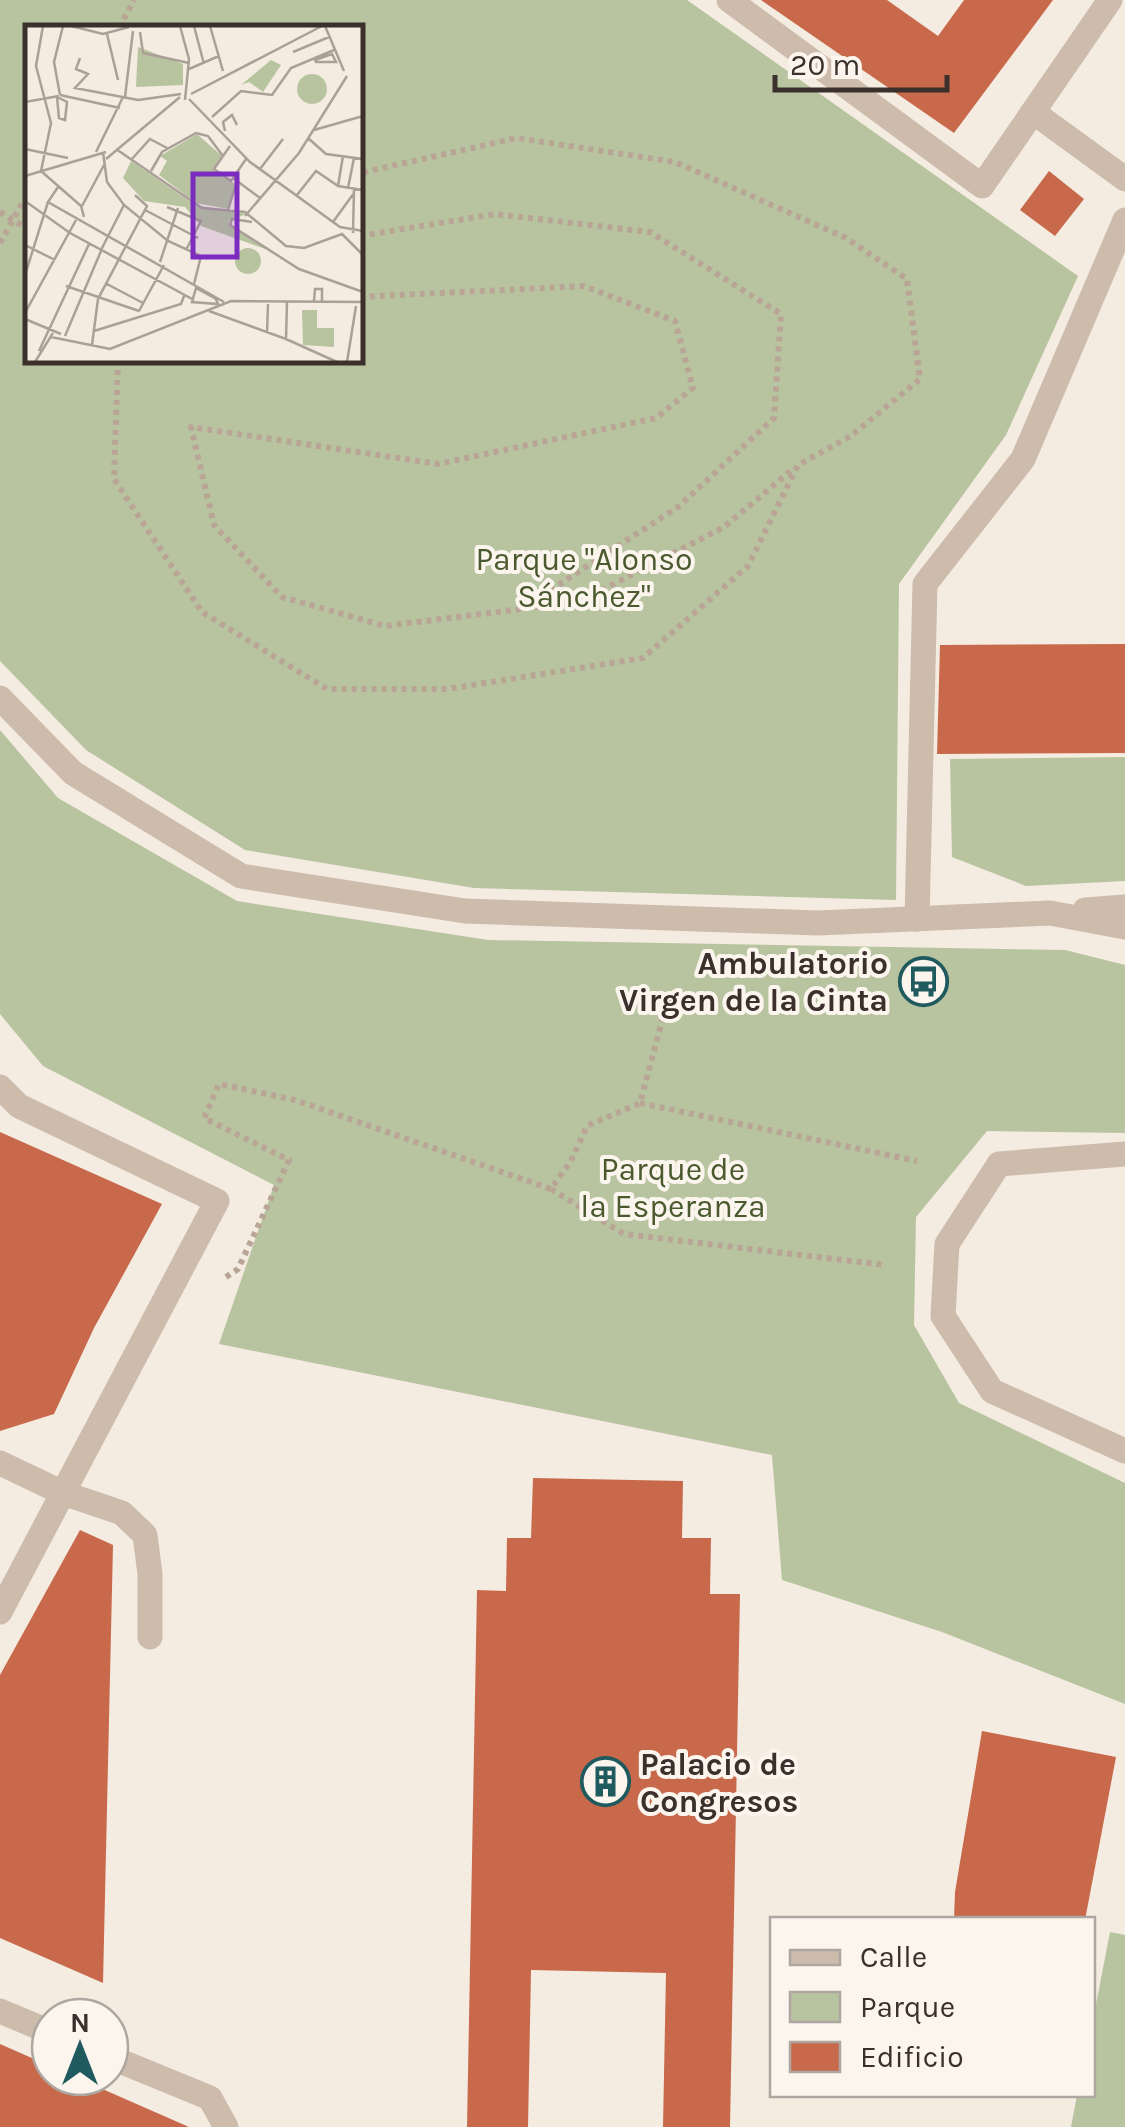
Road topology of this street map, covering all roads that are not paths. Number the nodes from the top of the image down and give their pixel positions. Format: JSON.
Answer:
{"nodes":[{"id":1,"x":729,"y":0,"type":"edge"},
{"id":2,"x":1110,"y":0,"type":"edge"},
{"id":3,"x":1033,"y":112,"type":"junction"},
{"id":4,"x":1125,"y":179,"type":"edge"},
{"id":5,"x":1125,"y":220,"type":"edge"},
{"id":6,"x":0,"y":698,"type":"edge"},
{"id":7,"x":1125,"y":907,"type":"edge"},
{"id":8,"x":1050,"y":913,"type":"junction"},
{"id":9,"x":917,"y":919,"type":"junction"},
{"id":10,"x":1125,"y":927,"type":"edge"},
{"id":11,"x":0,"y":1087,"type":"edge"},
{"id":12,"x":1125,"y":1154,"type":"edge"},
{"id":13,"x":1125,"y":1450,"type":"edge"},
{"id":14,"x":0,"y":1464,"type":"edge"},
{"id":15,"x":63,"y":1493,"type":"junction"},
{"id":16,"x":0,"y":1612,"type":"edge"},
{"id":17,"x":150,"y":1637,"type":"dead end"},
{"id":18,"x":0,"y":2012,"type":"edge"},
{"id":19,"x":30,"y":2024,"type":"edge"},
{"id":20,"x":130,"y":2065,"type":"edge"},
{"id":21,"x":224,"y":2124,"type":"edge"}],
"edges":[{"from":1,"to":3,"type":"street"},
{"from":2,"to":3,"type":"street"},
{"from":3,"to":4,"type":"street"},
{"from":5,"to":9,"type":"street"},
{"from":6,"to":9,"type":"street"},
{"from":7,"to":8,"type":"street"},
{"from":8,"to":9,"type":"street"},
{"from":8,"to":10,"type":"street"},
{"from":11,"to":15,"type":"street"},
{"from":12,"to":13,"type":"street"},
{"from":14,"to":15,"type":"street"},
{"from":15,"to":16,"type":"street"},
{"from":15,"to":17,"type":"street"},
{"from":18,"to":19,"type":"street"},
{"from":20,"to":21,"type":"street"}]}
